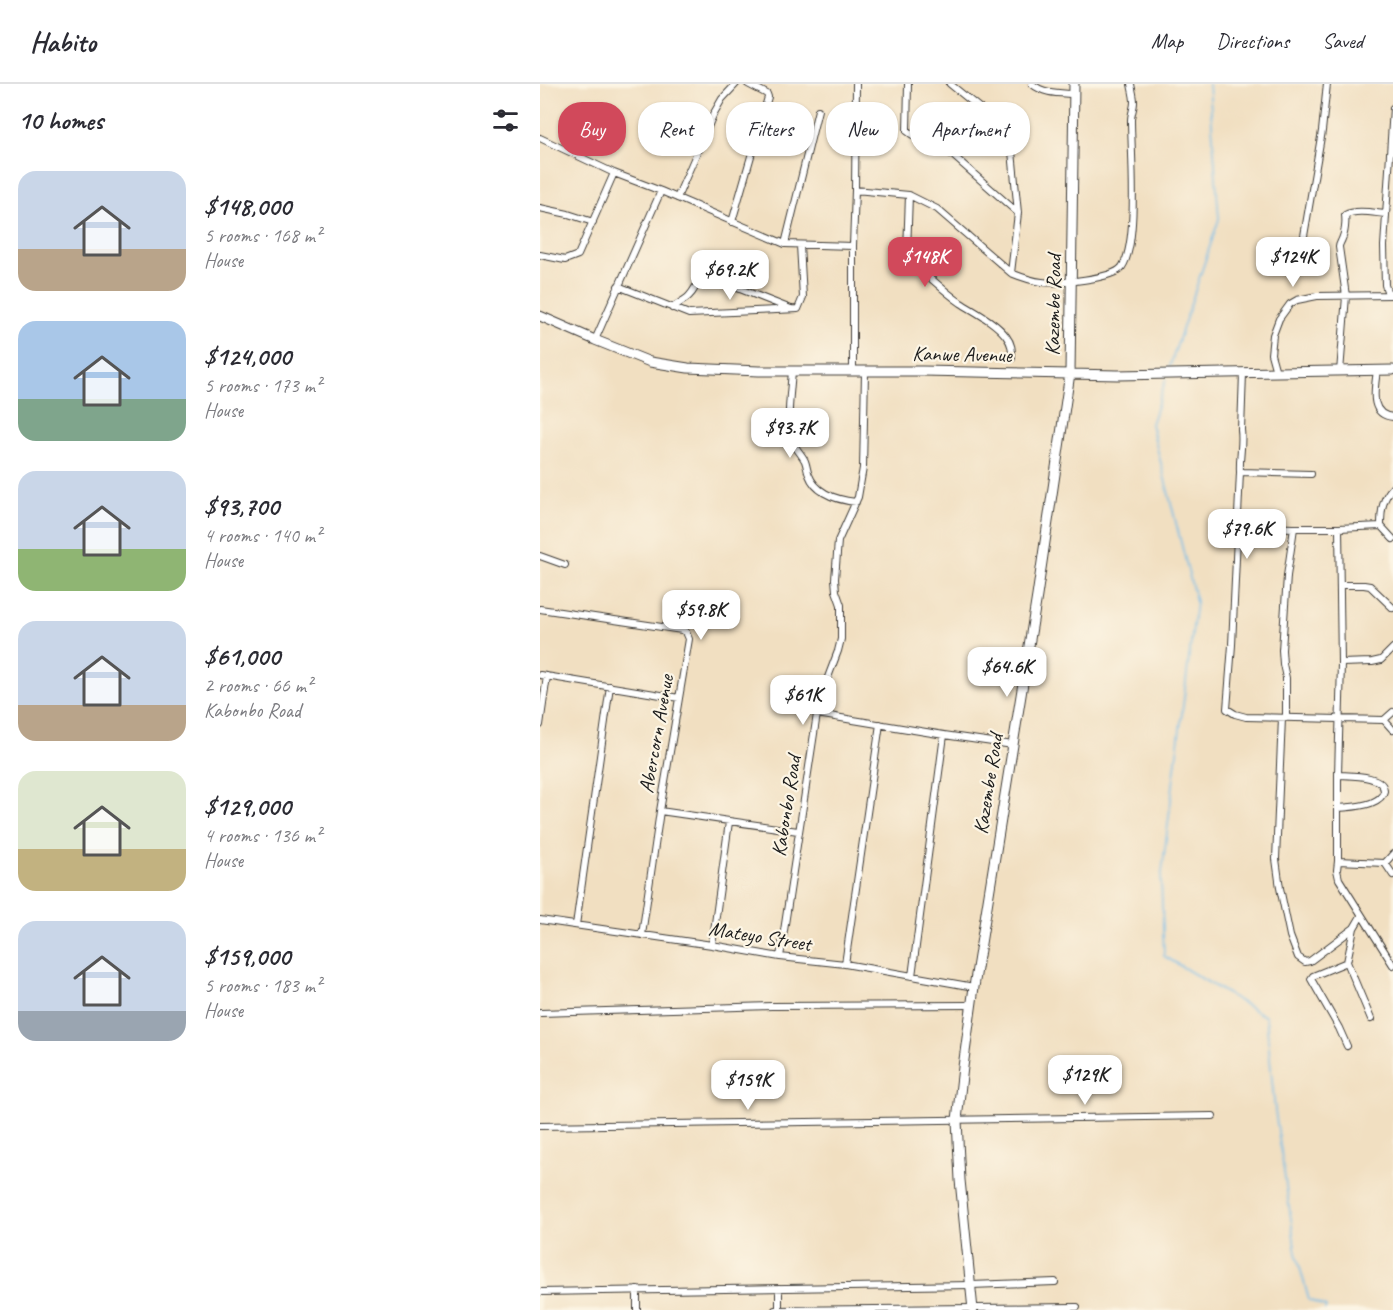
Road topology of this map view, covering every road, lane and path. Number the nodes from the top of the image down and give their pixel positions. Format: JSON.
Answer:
{"nodes":[{"id":1,"x":748,"y":84,"type":"edge"},
{"id":2,"x":856,"y":84,"type":"edge"},
{"id":3,"x":908,"y":84,"type":"edge"},
{"id":4,"x":950,"y":84,"type":"edge"},
{"id":5,"x":1032,"y":84,"type":"edge"},
{"id":6,"x":1074,"y":84,"type":"edge"},
{"id":7,"x":1131,"y":84,"type":"edge"},
{"id":8,"x":1327,"y":84,"type":"edge"},
{"id":9,"x":732,"y":85,"type":"edge"},
{"id":10,"x":1074,"y":94,"type":"junction"},
{"id":11,"x":1393,"y":108,"type":"edge"},
{"id":12,"x":818,"y":110,"type":"dead end"},
{"id":13,"x":540,"y":138,"type":"edge"},
{"id":14,"x":614,"y":173,"type":"junction"},
{"id":15,"x":855,"y":190,"type":"junction"},
{"id":16,"x":661,"y":191,"type":"junction"},
{"id":17,"x":909,"y":195,"type":"junction"},
{"id":18,"x":676,"y":198,"type":"junction"},
{"id":19,"x":540,"y":208,"type":"edge"},
{"id":20,"x":1018,"y":213,"type":"junction"},
{"id":21,"x":1386,"y":214,"type":"junction"},
{"id":22,"x":593,"y":222,"type":"junction"},
{"id":23,"x":732,"y":222,"type":"junction"},
{"id":24,"x":1304,"y":236,"type":"dead end"},
{"id":25,"x":785,"y":244,"type":"junction"},
{"id":26,"x":800,"y":245,"type":"junction"},
{"id":27,"x":853,"y":246,"type":"junction"},
{"id":28,"x":540,"y":255,"type":"edge"},
{"id":29,"x":1011,"y":273,"type":"junction"},
{"id":30,"x":1071,"y":282,"type":"junction"},
{"id":31,"x":618,"y":286,"type":"junction"},
{"id":32,"x":1393,"y":295,"type":"edge"},
{"id":33,"x":1346,"y":296,"type":"junction"},
{"id":34,"x":672,"y":308,"type":"junction"},
{"id":35,"x":793,"y":310,"type":"junction"},
{"id":36,"x":540,"y":316,"type":"edge"},
{"id":37,"x":595,"y":340,"type":"junction"},
{"id":38,"x":1012,"y":358,"type":"dead end"},
{"id":39,"x":1377,"y":370,"type":"junction"},
{"id":40,"x":1393,"y":370,"type":"edge"},
{"id":41,"x":792,"y":371,"type":"junction"},
{"id":42,"x":853,"y":372,"type":"junction"},
{"id":43,"x":865,"y":372,"type":"junction"},
{"id":44,"x":1276,"y":372,"type":"junction"},
{"id":45,"x":1340,"y":372,"type":"junction"},
{"id":46,"x":1070,"y":373,"type":"junction"},
{"id":47,"x":1243,"y":373,"type":"junction"},
{"id":48,"x":1393,"y":417,"type":"edge"},
{"id":49,"x":1240,"y":472,"type":"junction"},
{"id":50,"x":1311,"y":474,"type":"dead end"},
{"id":51,"x":1393,"y":487,"type":"edge"},
{"id":52,"x":856,"y":502,"type":"junction"},
{"id":53,"x":1236,"y":526,"type":"junction"},
{"id":54,"x":1381,"y":526,"type":"junction"},
{"id":55,"x":1293,"y":528,"type":"junction"},
{"id":56,"x":1339,"y":528,"type":"junction"},
{"id":57,"x":1393,"y":538,"type":"edge"},
{"id":58,"x":540,"y":556,"type":"edge"},
{"id":59,"x":565,"y":565,"type":"dead end"},
{"id":60,"x":1340,"y":585,"type":"junction"},
{"id":61,"x":1393,"y":608,"type":"edge"},
{"id":62,"x":540,"y":609,"type":"edge"},
{"id":63,"x":1393,"y":648,"type":"edge"},
{"id":64,"x":1341,"y":663,"type":"junction"},
{"id":65,"x":544,"y":675,"type":"edge"},
{"id":66,"x":610,"y":686,"type":"junction"},
{"id":67,"x":679,"y":698,"type":"junction"},
{"id":68,"x":1393,"y":712,"type":"edge"},
{"id":69,"x":817,"y":714,"type":"junction"},
{"id":70,"x":1284,"y":717,"type":"junction"},
{"id":71,"x":1339,"y":720,"type":"junction"},
{"id":72,"x":1384,"y":720,"type":"junction"},
{"id":73,"x":880,"y":724,"type":"junction"},
{"id":74,"x":540,"y":725,"type":"edge"},
{"id":75,"x":1393,"y":730,"type":"edge"},
{"id":76,"x":944,"y":735,"type":"junction"},
{"id":77,"x":1012,"y":745,"type":"junction"},
{"id":78,"x":1338,"y":775,"type":"junction"},
{"id":79,"x":1338,"y":808,"type":"junction"},
{"id":80,"x":660,"y":811,"type":"junction"},
{"id":81,"x":729,"y":822,"type":"junction"},
{"id":82,"x":798,"y":831,"type":"junction"},
{"id":83,"x":1393,"y":854,"type":"edge"},
{"id":84,"x":1338,"y":861,"type":"junction"},
{"id":85,"x":1385,"y":862,"type":"junction"},
{"id":86,"x":1393,"y":875,"type":"edge"},
{"id":87,"x":1361,"y":916,"type":"junction"},
{"id":88,"x":540,"y":920,"type":"edge"},
{"id":89,"x":576,"y":925,"type":"junction"},
{"id":90,"x":1354,"y":928,"type":"junction"},
{"id":91,"x":642,"y":935,"type":"junction"},
{"id":92,"x":712,"y":945,"type":"junction"},
{"id":93,"x":780,"y":957,"type":"junction"},
{"id":94,"x":1347,"y":962,"type":"junction"},
{"id":95,"x":845,"y":964,"type":"junction"},
{"id":96,"x":1393,"y":965,"type":"edge"},
{"id":97,"x":912,"y":976,"type":"junction"},
{"id":98,"x":974,"y":987,"type":"junction"},
{"id":99,"x":971,"y":1005,"type":"junction"},
{"id":100,"x":540,"y":1013,"type":"edge"},
{"id":101,"x":1371,"y":1019,"type":"dead end"},
{"id":102,"x":1347,"y":1046,"type":"dead end"},
{"id":103,"x":1213,"y":1116,"type":"dead end"},
{"id":104,"x":957,"y":1120,"type":"junction"},
{"id":105,"x":540,"y":1126,"type":"edge"},
{"id":106,"x":1056,"y":1282,"type":"dead end"},
{"id":107,"x":971,"y":1285,"type":"junction"},
{"id":108,"x":779,"y":1288,"type":"junction"},
{"id":109,"x":637,"y":1290,"type":"junction"},
{"id":110,"x":540,"y":1292,"type":"edge"},
{"id":111,"x":1077,"y":1306,"type":"dead end"},
{"id":112,"x":973,"y":1309,"type":"edge"},
{"id":113,"x":637,"y":1310,"type":"edge"},
{"id":114,"x":777,"y":1310,"type":"edge"}],
"edges":[{"from":1,"to":23,"type":"street"},
{"from":2,"to":15,"type":"street"},
{"from":3,"to":20,"type":"street"},
{"from":4,"to":20,"type":"street"},
{"from":5,"to":10,"type":"street"},
{"from":6,"to":10,"type":"main road","name":"Kazembe Road"},
{"from":7,"to":30,"type":"street"},
{"from":8,"to":24,"type":"street"},
{"from":9,"to":18,"type":"street"},
{"from":10,"to":30,"type":"main road","name":"Kazembe Road"},
{"from":11,"to":21,"type":"street"},
{"from":12,"to":25,"type":"street"},
{"from":13,"to":14,"type":"street"},
{"from":14,"to":16,"type":"street"},
{"from":14,"to":22,"type":"street"},
{"from":15,"to":17,"type":"street"},
{"from":15,"to":27,"type":"street"},
{"from":16,"to":18,"type":"street"},
{"from":16,"to":31,"type":"street"},
{"from":17,"to":29,"type":"street"},
{"from":17,"to":38,"type":"street"},
{"from":18,"to":23,"type":"street"},
{"from":19,"to":22,"type":"street"},
{"from":20,"to":29,"type":"street"},
{"from":21,"to":32,"type":"street"},
{"from":21,"to":33,"type":"street"},
{"from":22,"to":28,"type":"street"},
{"from":23,"to":25,"type":"street"},
{"from":25,"to":26,"type":"street"},
{"from":26,"to":27,"type":"street"},
{"from":26,"to":35,"type":"street"},
{"from":27,"to":42,"type":"street"},
{"from":29,"to":30,"type":"street"},
{"from":30,"to":46,"type":"main road","name":"Kazembe Road"},
{"from":31,"to":34,"type":"street"},
{"from":31,"to":37,"type":"street"},
{"from":32,"to":33,"type":"street"},
{"from":33,"to":44,"type":"street"},
{"from":33,"to":45,"type":"street"},
{"from":34,"to":35,"type":"street"},
{"from":34,"to":35,"type":"street"},
{"from":36,"to":37,"type":"main road","name":"Kanwe Avenue"},
{"from":37,"to":41,"type":"main road","name":"Kanwe Avenue"},
{"from":39,"to":40,"type":"main road","name":"Kanwe Avenue"},
{"from":39,"to":45,"type":"main road","name":"Kanwe Avenue"},
{"from":39,"to":48,"type":"street"},
{"from":41,"to":42,"type":"main road","name":"Kanwe Avenue"},
{"from":41,"to":52,"type":"street"},
{"from":42,"to":43,"type":"main road","name":"Kanwe Avenue"},
{"from":43,"to":46,"type":"main road","name":"Kanwe Avenue"},
{"from":43,"to":52,"type":"street","name":"Kabonbo Road"},
{"from":44,"to":45,"type":"main road","name":"Kanwe Avenue"},
{"from":44,"to":47,"type":"main road","name":"Kanwe Avenue"},
{"from":46,"to":47,"type":"main road","name":"Kanwe Avenue"},
{"from":46,"to":77,"type":"main road","name":"Kazembe Road"},
{"from":47,"to":49,"type":"street"},
{"from":49,"to":50,"type":"street"},
{"from":49,"to":53,"type":"street"},
{"from":51,"to":54,"type":"street"},
{"from":52,"to":69,"type":"street","name":"Kabonbo Road"},
{"from":53,"to":55,"type":"street"},
{"from":53,"to":70,"type":"street"},
{"from":54,"to":56,"type":"street"},
{"from":54,"to":57,"type":"street"},
{"from":55,"to":56,"type":"street"},
{"from":55,"to":70,"type":"street"},
{"from":56,"to":60,"type":"street"},
{"from":58,"to":59,"type":"street"},
{"from":60,"to":61,"type":"street"},
{"from":60,"to":64,"type":"street"},
{"from":62,"to":67,"type":"street","name":"Abercorn Avenue"},
{"from":63,"to":64,"type":"street"},
{"from":64,"to":71,"type":"street"},
{"from":65,"to":66,"type":"street"},
{"from":65,"to":74,"type":"street"},
{"from":66,"to":67,"type":"street"},
{"from":66,"to":89,"type":"street"},
{"from":67,"to":80,"type":"street","name":"Abercorn Avenue"},
{"from":68,"to":72,"type":"street"},
{"from":69,"to":73,"type":"street"},
{"from":69,"to":82,"type":"street","name":"Kabonbo Road"},
{"from":70,"to":71,"type":"street"},
{"from":70,"to":90,"type":"street"},
{"from":71,"to":72,"type":"street"},
{"from":71,"to":78,"type":"street"},
{"from":72,"to":75,"type":"street"},
{"from":73,"to":76,"type":"street"},
{"from":73,"to":95,"type":"street"},
{"from":76,"to":77,"type":"street"},
{"from":76,"to":97,"type":"street"},
{"from":77,"to":98,"type":"main road","name":"Kazembe Road"},
{"from":78,"to":79,"type":"street"},
{"from":78,"to":79,"type":"street"},
{"from":79,"to":84,"type":"street"},
{"from":80,"to":81,"type":"street"},
{"from":80,"to":91,"type":"street","name":"Abercorn Avenue"},
{"from":81,"to":82,"type":"street"},
{"from":81,"to":92,"type":"street"},
{"from":82,"to":93,"type":"street","name":"Kabonbo Road"},
{"from":83,"to":85,"type":"street"},
{"from":84,"to":85,"type":"street"},
{"from":84,"to":87,"type":"street"},
{"from":85,"to":86,"type":"street"},
{"from":87,"to":90,"type":"street"},
{"from":87,"to":96,"type":"street"},
{"from":88,"to":89,"type":"street","name":"Mateyo Street"},
{"from":89,"to":91,"type":"street","name":"Mateyo Street"},
{"from":90,"to":94,"type":"street"},
{"from":91,"to":92,"type":"street","name":"Mateyo Street"},
{"from":92,"to":93,"type":"street","name":"Mateyo Street"},
{"from":93,"to":95,"type":"street","name":"Mateyo Street"},
{"from":94,"to":101,"type":"street"},
{"from":94,"to":102,"type":"street"},
{"from":95,"to":97,"type":"street","name":"Mateyo Street"},
{"from":97,"to":98,"type":"street","name":"Mateyo Street"},
{"from":98,"to":99,"type":"main road","name":"Kazembe Road"},
{"from":99,"to":100,"type":"street"},
{"from":99,"to":104,"type":"main road","name":"Kazembe Road"},
{"from":103,"to":104,"type":"street"},
{"from":104,"to":105,"type":"street"},
{"from":104,"to":107,"type":"main road","name":"Kazembe Road"},
{"from":106,"to":107,"type":"street"},
{"from":107,"to":108,"type":"street"},
{"from":107,"to":112,"type":"main road","name":"Kazembe Road"},
{"from":108,"to":109,"type":"street"},
{"from":108,"to":114,"type":"street"},
{"from":109,"to":110,"type":"street"},
{"from":109,"to":113,"type":"street"},
{"from":111,"to":112,"type":"street"},
{"from":112,"to":114,"type":"street"}]}
